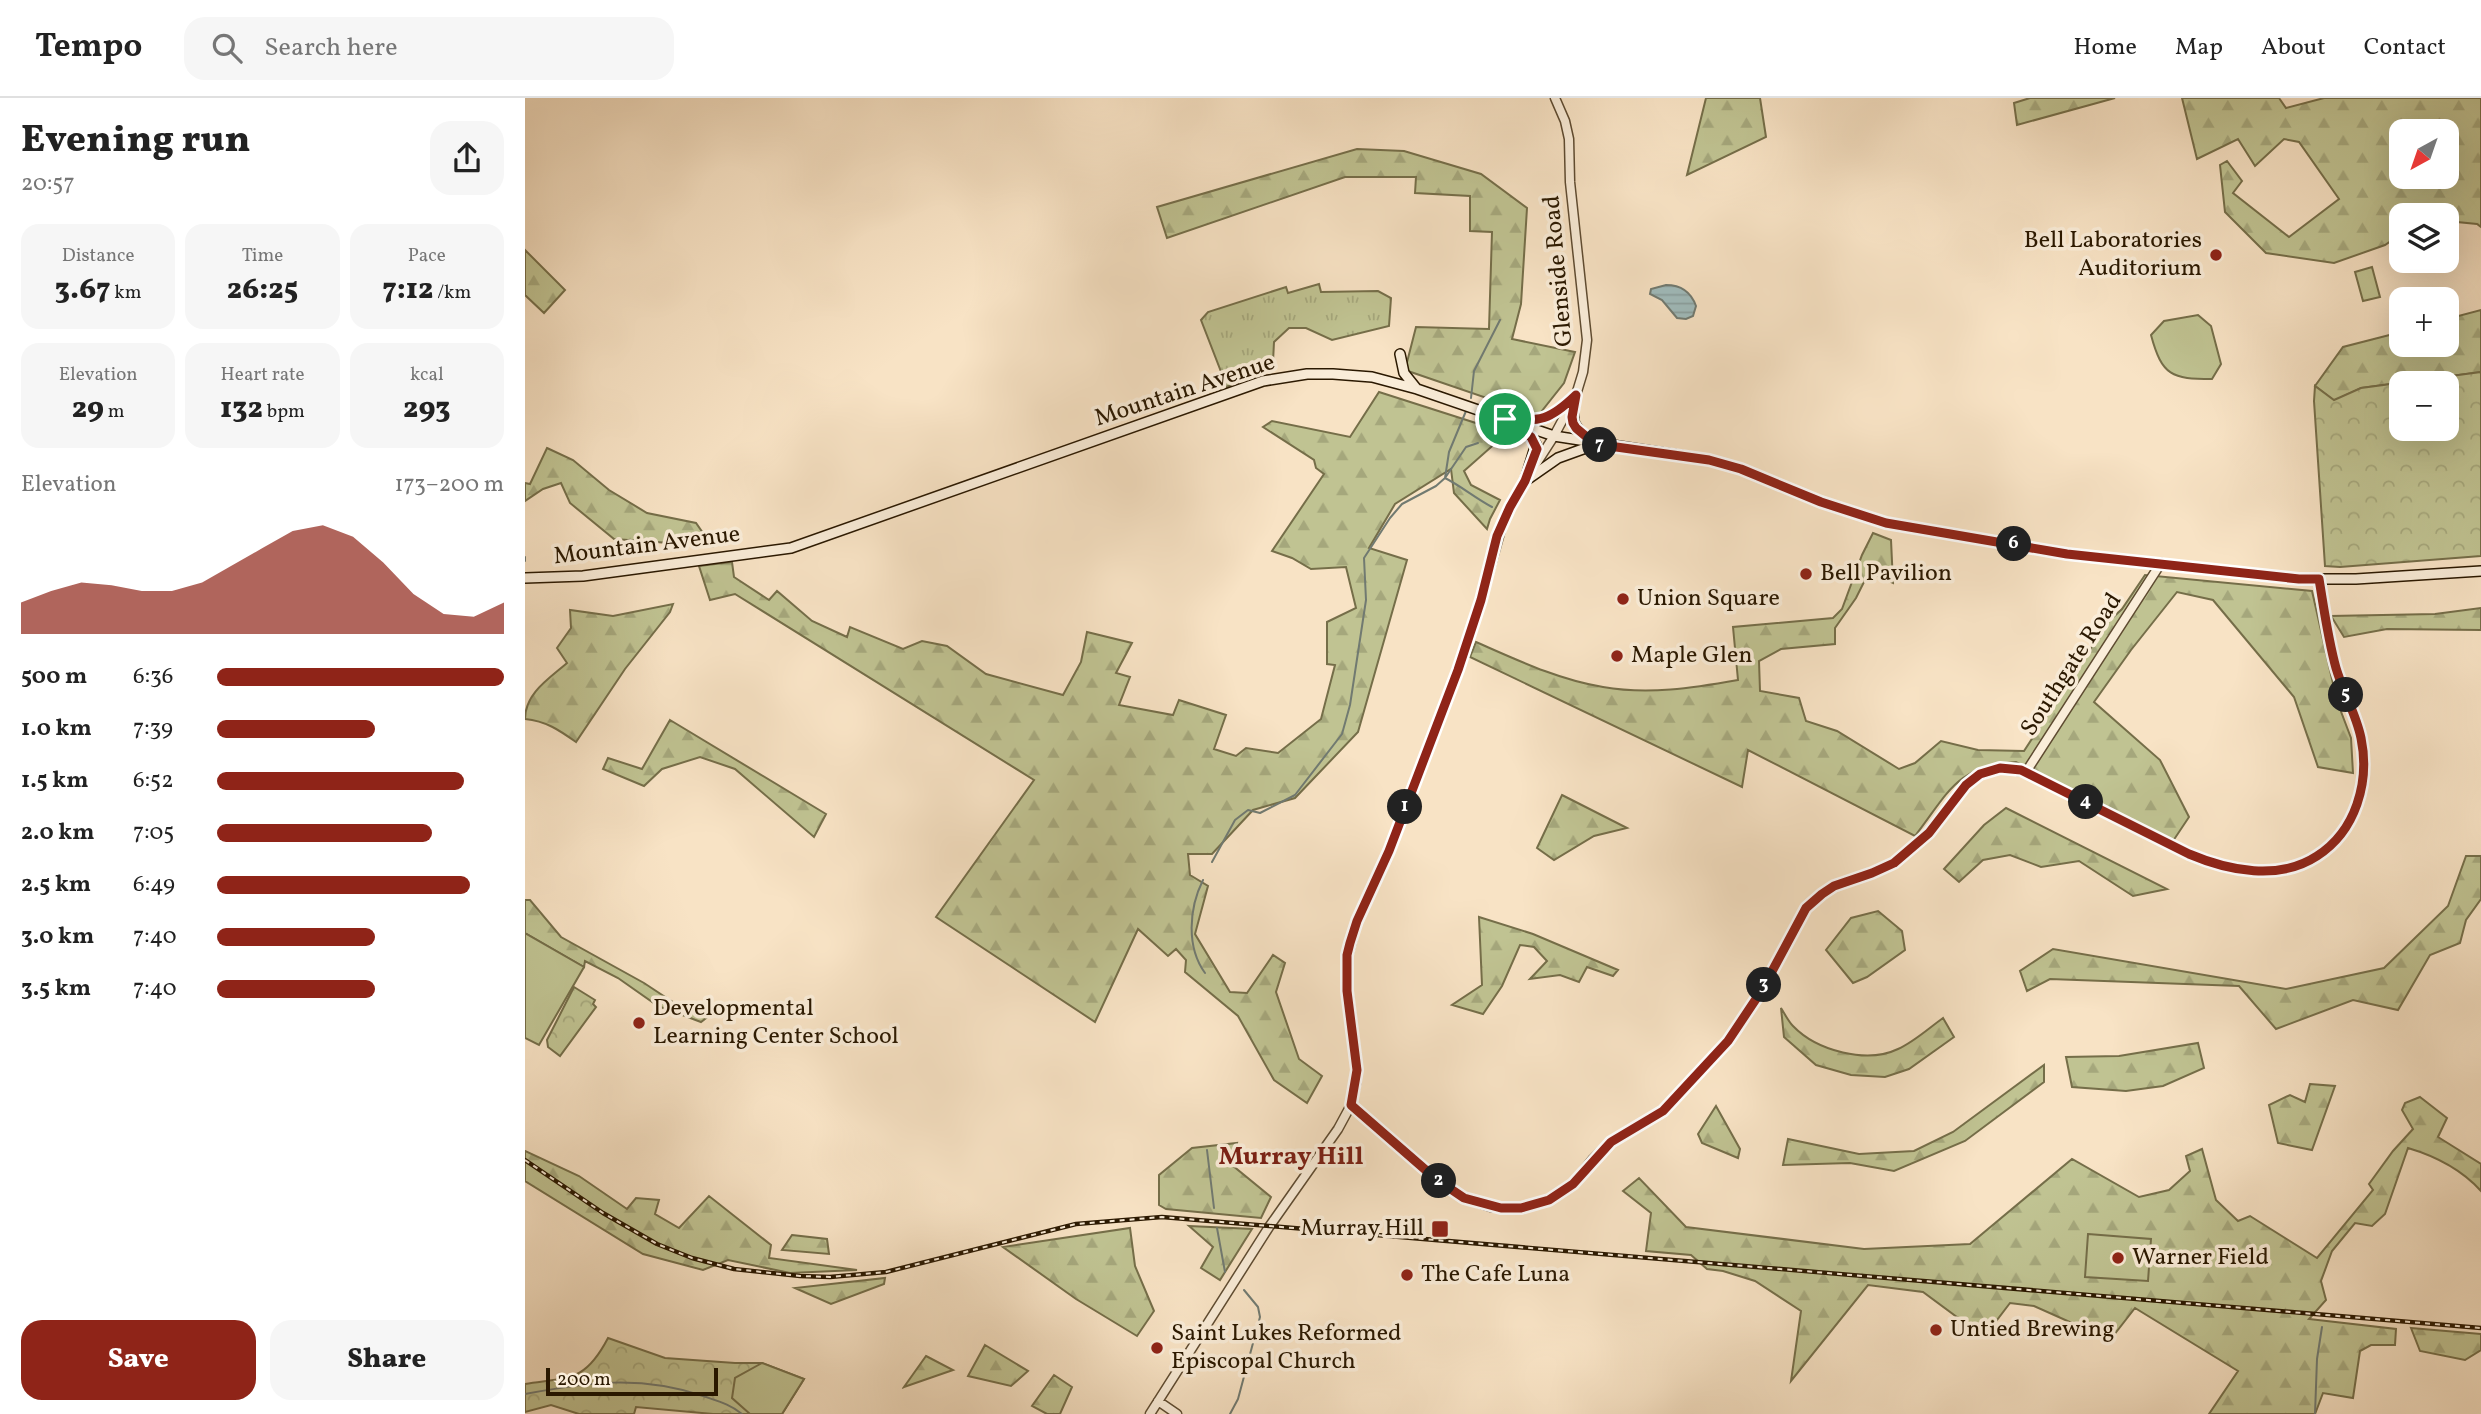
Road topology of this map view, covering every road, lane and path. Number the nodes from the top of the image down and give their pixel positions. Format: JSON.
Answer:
{"nodes":[{"id":1,"x":1555,"y":98,"type":"edge"},
{"id":2,"x":1400,"y":354,"type":"dead end"},
{"id":3,"x":1417,"y":389,"type":"junction"},
{"id":4,"x":1576,"y":395,"type":"junction"},
{"id":5,"x":1505,"y":419,"type":"junction"},
{"id":6,"x":1554,"y":436,"type":"junction"},
{"id":7,"x":1595,"y":444,"type":"junction"},
{"id":8,"x":1525,"y":481,"type":"junction"},
{"id":9,"x":2161,"y":563,"type":"junction"},
{"id":10,"x":2481,"y":571,"type":"edge"},
{"id":11,"x":525,"y":578,"type":"edge"},
{"id":12,"x":2319,"y":579,"type":"junction"},
{"id":13,"x":2026,"y":772,"type":"junction"},
{"id":14,"x":1351,"y":1105,"type":"junction"},
{"id":15,"x":1158,"y":1401,"type":"junction"},
{"id":16,"x":1150,"y":1414,"type":"edge"},
{"id":17,"x":1177,"y":1414,"type":"edge"}],
"edges":[{"from":1,"to":4,"type":"street","name":"Glenside Road"},
{"from":2,"to":3,"type":"main road"},
{"from":3,"to":5,"type":"main road","name":"Mountain Avenue"},
{"from":3,"to":11,"type":"main road","name":"Mountain Avenue"},
{"from":4,"to":5,"type":"main road"},
{"from":4,"to":6,"type":"street","name":"Glenside Road"},
{"from":4,"to":7,"type":"main road"},
{"from":5,"to":6,"type":"main road","name":"Mountain Avenue"},
{"from":5,"to":8,"type":"main road"},
{"from":6,"to":7,"type":"main road","name":"Mountain Avenue"},
{"from":6,"to":8,"type":"street","name":"Glenside Road"},
{"from":7,"to":8,"type":"main road"},
{"from":7,"to":9,"type":"main road","name":"Mountain Avenue"},
{"from":8,"to":14,"type":"street","name":"Glenside Road"},
{"from":9,"to":12,"type":"main road","name":"Mountain Avenue"},
{"from":9,"to":13,"type":"street","name":"Southgate Road"},
{"from":10,"to":12,"type":"main road","name":"Mountain Avenue"},
{"from":12,"to":13,"type":"street"},
{"from":13,"to":14,"type":"street","name":"Southgate Road"},
{"from":14,"to":15,"type":"street"},
{"from":15,"to":16,"type":"street"},
{"from":15,"to":17,"type":"street"}]}
